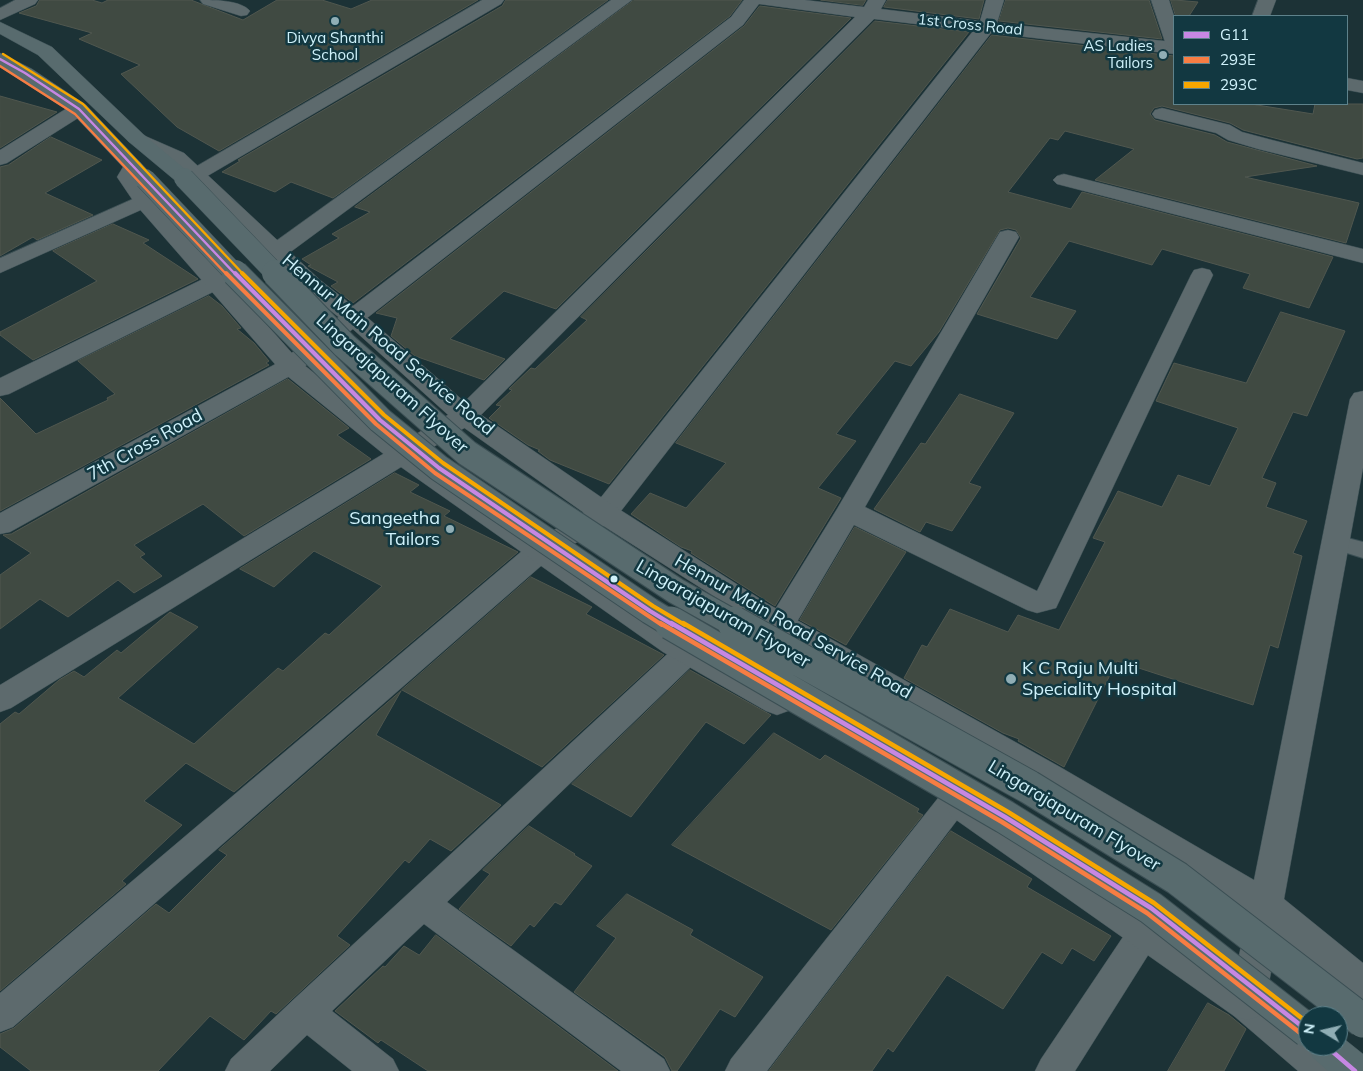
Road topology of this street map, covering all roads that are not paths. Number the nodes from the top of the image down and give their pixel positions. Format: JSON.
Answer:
{"nodes":[{"id":1,"x":29,"y":0,"type":"edge"},
{"id":2,"x":209,"y":0,"type":"edge"},
{"id":3,"x":495,"y":0,"type":"edge"},
{"id":4,"x":623,"y":0,"type":"edge"},
{"id":5,"x":753,"y":0,"type":"edge"},
{"id":6,"x":766,"y":0,"type":"edge"},
{"id":7,"x":995,"y":0,"type":"edge"},
{"id":8,"x":1160,"y":0,"type":"edge"},
{"id":9,"x":1267,"y":0,"type":"edge"},
{"id":10,"x":873,"y":7,"type":"edge"},
{"id":11,"x":241,"y":11,"type":"dead end"},
{"id":12,"x":0,"y":15,"type":"edge"},
{"id":13,"x":1261,"y":15,"type":"edge"},
{"id":14,"x":987,"y":26,"type":"junction"},
{"id":15,"x":0,"y":27,"type":"edge"},
{"id":16,"x":1173,"y":39,"type":"edge"},
{"id":17,"x":1173,"y":48,"type":"edge"},
{"id":18,"x":0,"y":60,"type":"edge"},
{"id":19,"x":1348,"y":84,"type":"edge"},
{"id":20,"x":1363,"y":87,"type":"edge"},
{"id":21,"x":79,"y":109,"type":"junction"},
{"id":22,"x":1162,"y":114,"type":"dead end"},
{"id":23,"x":136,"y":138,"type":"joint"},
{"id":24,"x":0,"y":159,"type":"edge"},
{"id":25,"x":1363,"y":169,"type":"edge"},
{"id":26,"x":191,"y":176,"type":"junction"},
{"id":27,"x":1064,"y":180,"type":"dead end"},
{"id":28,"x":141,"y":182,"type":"junction"},
{"id":29,"x":1008,"y":237,"type":"dead end"},
{"id":30,"x":277,"y":251,"type":"junction"},
{"id":31,"x":1363,"y":256,"type":"edge"},
{"id":32,"x":0,"y":266,"type":"edge"},
{"id":33,"x":1202,"y":275,"type":"dead end"},
{"id":34,"x":215,"y":282,"type":"junction"},
{"id":35,"x":353,"y":317,"type":"junction"},
{"id":36,"x":290,"y":366,"type":"junction"},
{"id":37,"x":0,"y":388,"type":"edge"},
{"id":38,"x":1363,"y":399,"type":"edge"},
{"id":39,"x":465,"y":416,"type":"junction"},
{"id":40,"x":400,"y":454,"type":"junction"},
{"id":41,"x":849,"y":512,"type":"junction"},
{"id":42,"x":604,"y":513,"type":"junction"},
{"id":43,"x":0,"y":525,"type":"edge"},
{"id":44,"x":1349,"y":546,"type":"edge"},
{"id":45,"x":539,"y":552,"type":"junction"},
{"id":46,"x":781,"y":624,"type":"junction"},
{"id":47,"x":688,"y":653,"type":"junction"},
{"id":48,"x":0,"y":700,"type":"edge"},
{"id":49,"x":953,"y":802,"type":"junction"},
{"id":50,"x":422,"y":903,"type":"junction"},
{"id":51,"x":1266,"y":906,"type":"junction"},
{"id":52,"x":1145,"y":933,"type":"junction"},
{"id":53,"x":1363,"y":984,"type":"edge"},
{"id":54,"x":1247,"y":1004,"type":"junction"},
{"id":55,"x":306,"y":1012,"type":"junction"},
{"id":56,"x":0,"y":1015,"type":"edge"},
{"id":57,"x":1363,"y":1021,"type":"edge"},
{"id":58,"x":1298,"y":1023,"type":"edge"},
{"id":59,"x":1338,"y":1056,"type":"edge"},
{"id":60,"x":244,"y":1071,"type":"edge"},
{"id":61,"x":380,"y":1071,"type":"edge"},
{"id":62,"x":652,"y":1071,"type":"edge"},
{"id":63,"x":744,"y":1071,"type":"edge"},
{"id":64,"x":1054,"y":1071,"type":"edge"},
{"id":65,"x":1325,"y":1071,"type":"edge"},
{"id":66,"x":1355,"y":1071,"type":"edge"}],
"edges":[{"from":1,"to":12,"type":"street"},
{"from":2,"to":11,"type":"street"},
{"from":3,"to":26,"type":"street"},
{"from":4,"to":30,"type":"street"},
{"from":5,"to":35,"type":"street","name":"7th Cross Road"},
{"from":6,"to":10,"type":"street","name":"1st Cross Road"},
{"from":7,"to":14,"type":"street"},
{"from":8,"to":16,"type":"street"},
{"from":9,"to":13,"type":"street"},
{"from":10,"to":14,"type":"street","name":"1st Cross Road"},
{"from":10,"to":39,"type":"street"},
{"from":14,"to":17,"type":"street","name":"1st Cross Road"},
{"from":14,"to":42,"type":"street"},
{"from":15,"to":23,"type":"main road"},
{"from":18,"to":21,"type":"main road","name":"Lingarajapuram Flyover"},
{"from":19,"to":20,"type":"street"},
{"from":21,"to":24,"type":"street"},
{"from":21,"to":28,"type":"main road","name":"Lingarajapuram Flyover"},
{"from":22,"to":25,"type":"street"},
{"from":23,"to":26,"type":"street","name":"Hennur Main Road Service Road"},
{"from":26,"to":30,"type":"street","name":"Hennur Main Road Service Road"},
{"from":26,"to":57,"type":"main road","name":"Lingarajapuram Flyover","bridge":true},
{"from":27,"to":31,"type":"street"},
{"from":28,"to":32,"type":"street"},
{"from":28,"to":34,"type":"street"},
{"from":28,"to":58,"type":"main road","name":"Lingarajapuram Flyover","bridge":true},
{"from":29,"to":41,"type":"street"},
{"from":30,"to":35,"type":"street","name":"Hennur Main Road Service Road"},
{"from":33,"to":41,"type":"street"},
{"from":34,"to":36,"type":"street"},
{"from":34,"to":37,"type":"street"},
{"from":35,"to":36,"type":"street","name":"7th Cross Road"},
{"from":35,"to":39,"type":"street","name":"Hennur Main Road Service Road"},
{"from":36,"to":40,"type":"street"},
{"from":36,"to":43,"type":"street","name":"7th Cross Road"},
{"from":38,"to":44,"type":"street"},
{"from":39,"to":40,"type":"street"},
{"from":39,"to":42,"type":"street","name":"Hennur Main Road Service Road"},
{"from":40,"to":45,"type":"street"},
{"from":40,"to":48,"type":"street"},
{"from":41,"to":46,"type":"street"},
{"from":42,"to":45,"type":"street"},
{"from":42,"to":46,"type":"street","name":"Hennur Main Road Service Road"},
{"from":44,"to":51,"type":"street"},
{"from":45,"to":47,"type":"street"},
{"from":45,"to":56,"type":"street"},
{"from":46,"to":51,"type":"street","name":"Hennur Main Road Service Road"},
{"from":47,"to":49,"type":"street"},
{"from":47,"to":50,"type":"street"},
{"from":49,"to":52,"type":"street"},
{"from":49,"to":63,"type":"street"},
{"from":50,"to":55,"type":"street"},
{"from":50,"to":62,"type":"street"},
{"from":51,"to":53,"type":"street","name":"Hennur Main Road Service Road"},
{"from":51,"to":54,"type":"street"},
{"from":52,"to":54,"type":"street"},
{"from":52,"to":64,"type":"street"},
{"from":54,"to":65,"type":"street"},
{"from":55,"to":60,"type":"street"},
{"from":55,"to":61,"type":"street"},
{"from":59,"to":66,"type":"main road"}]}
